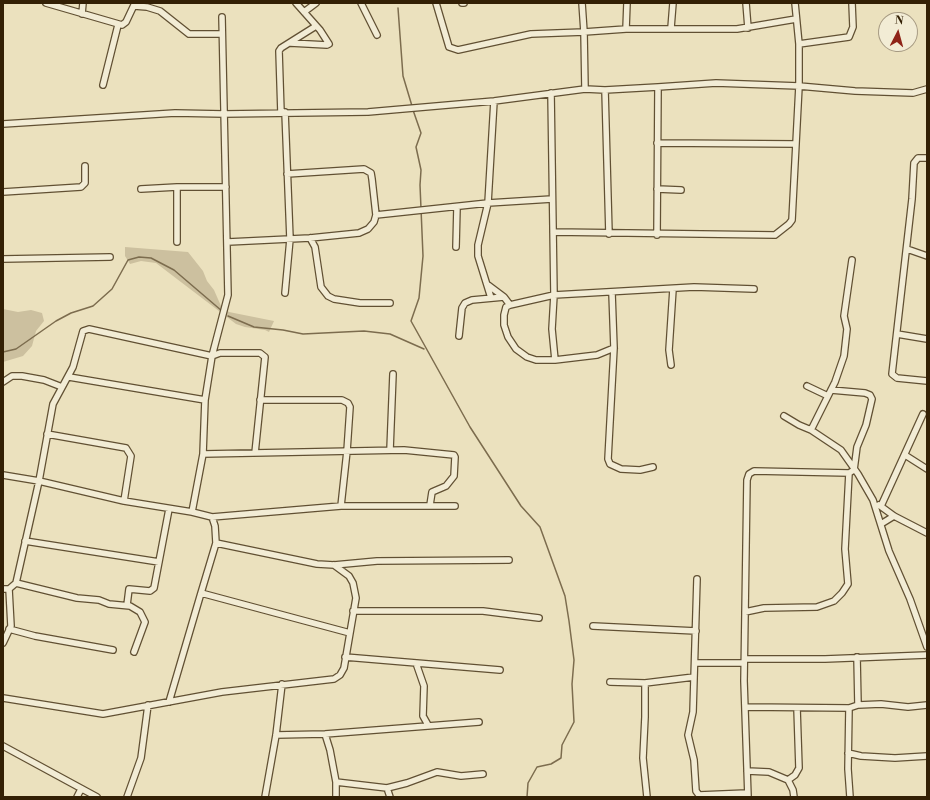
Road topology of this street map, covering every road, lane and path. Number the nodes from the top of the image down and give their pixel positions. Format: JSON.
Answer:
{"nodes":[{"id":1,"x":46,"y":3,"type":"edge"},
{"id":2,"x":83,"y":3,"type":"edge"},
{"id":3,"x":296,"y":3,"type":"edge"},
{"id":4,"x":316,"y":3,"type":"edge"},
{"id":5,"x":361,"y":3,"type":"edge"},
{"id":6,"x":436,"y":3,"type":"edge"},
{"id":7,"x":582,"y":3,"type":"edge"},
{"id":8,"x":627,"y":3,"type":"edge"},
{"id":9,"x":673,"y":3,"type":"edge"},
{"id":10,"x":746,"y":3,"type":"edge"},
{"id":11,"x":794,"y":3,"type":"edge"},
{"id":12,"x":852,"y":3,"type":"edge"},
{"id":13,"x":134,"y":4,"type":"edge"},
{"id":14,"x":304,"y":12,"type":"junction"},
{"id":15,"x":82,"y":14,"type":"junction"},
{"id":16,"x":222,"y":18,"type":"dead end"},
{"id":17,"x":796,"y":19,"type":"junction"},
{"id":18,"x":118,"y":25,"type":"junction"},
{"id":19,"x":316,"y":26,"type":"junction"},
{"id":20,"x":671,"y":28,"type":"junction"},
{"id":21,"x":748,"y":28,"type":"junction"},
{"id":22,"x":626,"y":29,"type":"junction"},
{"id":23,"x":584,"y":32,"type":"junction"},
{"id":24,"x":222,"y":34,"type":"junction"},
{"id":25,"x":377,"y":35,"type":"dead end"},
{"id":26,"x":290,"y":43,"type":"junction"},
{"id":27,"x":799,"y":44,"type":"junction"},
{"id":28,"x":103,"y":85,"type":"dead end"},
{"id":29,"x":799,"y":86,"type":"junction"},
{"id":30,"x":658,"y":88,"type":"junction"},
{"id":31,"x":585,"y":89,"type":"junction"},
{"id":32,"x":927,"y":89,"type":"edge"},
{"id":33,"x":605,"y":90,"type":"junction"},
{"id":34,"x":551,"y":93,"type":"junction"},
{"id":35,"x":494,"y":101,"type":"junction"},
{"id":36,"x":283,"y":112,"type":"junction"},
{"id":37,"x":224,"y":114,"type":"junction"},
{"id":38,"x":3,"y":124,"type":"edge"},
{"id":39,"x":657,"y":143,"type":"junction"},
{"id":40,"x":796,"y":144,"type":"junction"},
{"id":41,"x":927,"y":158,"type":"edge"},
{"id":42,"x":85,"y":166,"type":"dead end"},
{"id":43,"x":286,"y":174,"type":"junction"},
{"id":44,"x":177,"y":187,"type":"junction"},
{"id":45,"x":226,"y":187,"type":"junction"},
{"id":46,"x":141,"y":189,"type":"dead end"},
{"id":47,"x":657,"y":189,"type":"junction"},
{"id":48,"x":681,"y":190,"type":"dead end"},
{"id":49,"x":3,"y":192,"type":"edge"},
{"id":50,"x":552,"y":199,"type":"junction"},
{"id":51,"x":488,"y":203,"type":"junction"},
{"id":52,"x":457,"y":207,"type":"junction"},
{"id":53,"x":376,"y":216,"type":"junction"},
{"id":54,"x":553,"y":232,"type":"junction"},
{"id":55,"x":608,"y":234,"type":"junction"},
{"id":56,"x":657,"y":235,"type":"junction"},
{"id":57,"x":290,"y":238,"type":"junction"},
{"id":58,"x":310,"y":238,"type":"junction"},
{"id":59,"x":177,"y":242,"type":"dead end"},
{"id":60,"x":228,"y":242,"type":"junction"},
{"id":61,"x":456,"y":247,"type":"dead end"},
{"id":62,"x":906,"y":250,"type":"junction"},
{"id":63,"x":927,"y":256,"type":"edge"},
{"id":64,"x":110,"y":257,"type":"dead end"},
{"id":65,"x":3,"y":259,"type":"edge"},
{"id":66,"x":852,"y":260,"type":"dead end"},
{"id":67,"x":488,"y":285,"type":"junction"},
{"id":68,"x":673,"y":289,"type":"junction"},
{"id":69,"x":754,"y":289,"type":"dead end"},
{"id":70,"x":284,"y":293,"type":"dead end"},
{"id":71,"x":612,"y":293,"type":"junction"},
{"id":72,"x":554,"y":295,"type":"junction"},
{"id":73,"x":491,"y":298,"type":"junction"},
{"id":74,"x":504,"y":298,"type":"junction"},
{"id":75,"x":390,"y":303,"type":"dead end"},
{"id":76,"x":510,"y":305,"type":"junction"},
{"id":77,"x":897,"y":334,"type":"junction"},
{"id":78,"x":459,"y":336,"type":"dead end"},
{"id":79,"x":927,"y":339,"type":"edge"},
{"id":80,"x":614,"y":348,"type":"junction"},
{"id":81,"x":212,"y":356,"type":"junction"},
{"id":82,"x":555,"y":360,"type":"junction"},
{"id":83,"x":671,"y":365,"type":"dead end"},
{"id":84,"x":393,"y":374,"type":"dead end"},
{"id":85,"x":69,"y":377,"type":"junction"},
{"id":86,"x":927,"y":381,"type":"edge"},
{"id":87,"x":3,"y":382,"type":"edge"},
{"id":88,"x":807,"y":386,"type":"dead end"},
{"id":89,"x":62,"y":387,"type":"junction"},
{"id":90,"x":831,"y":390,"type":"junction"},
{"id":91,"x":828,"y":396,"type":"junction"},
{"id":92,"x":205,"y":400,"type":"junction"},
{"id":93,"x":260,"y":400,"type":"junction"},
{"id":94,"x":924,"y":414,"type":"dead end"},
{"id":95,"x":784,"y":416,"type":"dead end"},
{"id":96,"x":811,"y":430,"type":"junction"},
{"id":97,"x":47,"y":434,"type":"junction"},
{"id":98,"x":390,"y":450,"type":"junction"},
{"id":99,"x":347,"y":451,"type":"junction"},
{"id":100,"x":255,"y":453,"type":"junction"},
{"id":101,"x":203,"y":454,"type":"junction"},
{"id":102,"x":904,"y":455,"type":"junction"},
{"id":103,"x":653,"y":467,"type":"dead end"},
{"id":104,"x":927,"y":469,"type":"edge"},
{"id":105,"x":851,"y":471,"type":"junction"},
{"id":106,"x":3,"y":475,"type":"edge"},
{"id":107,"x":39,"y":481,"type":"junction"},
{"id":108,"x":873,"y":500,"type":"junction"},
{"id":109,"x":124,"y":501,"type":"junction"},
{"id":110,"x":430,"y":505,"type":"junction"},
{"id":111,"x":341,"y":506,"type":"junction"},
{"id":112,"x":455,"y":506,"type":"dead end"},
{"id":113,"x":881,"y":506,"type":"junction"},
{"id":114,"x":168,"y":509,"type":"junction"},
{"id":115,"x":192,"y":512,"type":"junction"},
{"id":116,"x":894,"y":516,"type":"junction"},
{"id":117,"x":212,"y":517,"type":"junction"},
{"id":118,"x":881,"y":524,"type":"junction"},
{"id":119,"x":927,"y":533,"type":"edge"},
{"id":120,"x":25,"y":541,"type":"junction"},
{"id":121,"x":216,"y":543,"type":"junction"},
{"id":122,"x":508,"y":560,"type":"dead end"},
{"id":123,"x":159,"y":562,"type":"junction"},
{"id":124,"x":334,"y":565,"type":"junction"},
{"id":125,"x":697,"y":579,"type":"dead end"},
{"id":126,"x":16,"y":583,"type":"junction"},
{"id":127,"x":6,"y":589,"type":"edge"},
{"id":128,"x":202,"y":593,"type":"junction"},
{"id":129,"x":127,"y":605,"type":"junction"},
{"id":130,"x":353,"y":611,"type":"junction"},
{"id":131,"x":745,"y":612,"type":"junction"},
{"id":132,"x":539,"y":618,"type":"dead end"},
{"id":133,"x":593,"y":626,"type":"dead end"},
{"id":134,"x":9,"y":629,"type":"junction"},
{"id":135,"x":696,"y":631,"type":"junction"},
{"id":136,"x":350,"y":633,"type":"junction"},
{"id":137,"x":3,"y":643,"type":"edge"},
{"id":138,"x":927,"y":647,"type":"edge"},
{"id":139,"x":113,"y":650,"type":"dead end"},
{"id":140,"x":134,"y":652,"type":"dead end"},
{"id":141,"x":927,"y":655,"type":"edge"},
{"id":142,"x":345,"y":657,"type":"junction"},
{"id":143,"x":857,"y":657,"type":"junction"},
{"id":144,"x":744,"y":661,"type":"junction"},
{"id":145,"x":416,"y":663,"type":"junction"},
{"id":146,"x":695,"y":663,"type":"junction"},
{"id":147,"x":500,"y":670,"type":"dead end"},
{"id":148,"x":694,"y":677,"type":"junction"},
{"id":149,"x":610,"y":682,"type":"dead end"},
{"id":150,"x":645,"y":683,"type":"junction"},
{"id":151,"x":282,"y":684,"type":"junction"},
{"id":152,"x":3,"y":698,"type":"edge"},
{"id":153,"x":169,"y":702,"type":"junction"},
{"id":154,"x":927,"y":704,"type":"edge"},
{"id":155,"x":858,"y":705,"type":"junction"},
{"id":156,"x":148,"y":706,"type":"junction"},
{"id":157,"x":745,"y":707,"type":"junction"},
{"id":158,"x":797,"y":708,"type":"junction"},
{"id":159,"x":848,"y":708,"type":"junction"},
{"id":160,"x":479,"y":722,"type":"dead end"},
{"id":161,"x":428,"y":725,"type":"junction"},
{"id":162,"x":325,"y":734,"type":"junction"},
{"id":163,"x":276,"y":735,"type":"junction"},
{"id":164,"x":3,"y":746,"type":"edge"},
{"id":165,"x":848,"y":753,"type":"junction"},
{"id":166,"x":927,"y":756,"type":"edge"},
{"id":167,"x":746,"y":771,"type":"junction"},
{"id":168,"x":482,"y":774,"type":"dead end"},
{"id":169,"x":788,"y":780,"type":"junction"},
{"id":170,"x":336,"y":782,"type":"junction"},
{"id":171,"x":387,"y":788,"type":"junction"},
{"id":172,"x":81,"y":789,"type":"junction"},
{"id":173,"x":747,"y":795,"type":"edge"},
{"id":174,"x":77,"y":797,"type":"edge"},
{"id":175,"x":97,"y":797,"type":"edge"},
{"id":176,"x":127,"y":797,"type":"edge"},
{"id":177,"x":265,"y":797,"type":"edge"},
{"id":178,"x":336,"y":797,"type":"edge"},
{"id":179,"x":390,"y":797,"type":"edge"},
{"id":180,"x":647,"y":797,"type":"edge"},
{"id":181,"x":794,"y":797,"type":"edge"},
{"id":182,"x":850,"y":797,"type":"edge"}],
"edges":[{"from":1,"to":15,"type":"street"},
{"from":2,"to":15,"type":"street"},
{"from":3,"to":14,"type":"street"},
{"from":4,"to":14,"type":"street"},
{"from":5,"to":25,"type":"street"},
{"from":6,"to":23,"type":"street"},
{"from":7,"to":23,"type":"street"},
{"from":8,"to":22,"type":"street"},
{"from":9,"to":20,"type":"street"},
{"from":10,"to":21,"type":"street"},
{"from":11,"to":17,"type":"street"},
{"from":12,"to":27,"type":"street"},
{"from":13,"to":18,"type":"street"},
{"from":13,"to":24,"type":"street"},
{"from":14,"to":19,"type":"street"},
{"from":15,"to":18,"type":"street"},
{"from":16,"to":24,"type":"street"},
{"from":17,"to":21,"type":"street"},
{"from":17,"to":27,"type":"street"},
{"from":18,"to":28,"type":"street"},
{"from":19,"to":26,"type":"street"},
{"from":19,"to":26,"type":"street"},
{"from":20,"to":21,"type":"street"},
{"from":20,"to":22,"type":"street"},
{"from":22,"to":23,"type":"street"},
{"from":23,"to":31,"type":"street"},
{"from":24,"to":37,"type":"street"},
{"from":26,"to":36,"type":"street"},
{"from":27,"to":29,"type":"street"},
{"from":29,"to":30,"type":"street"},
{"from":29,"to":32,"type":"street"},
{"from":29,"to":40,"type":"street"},
{"from":30,"to":33,"type":"street"},
{"from":30,"to":39,"type":"street"},
{"from":31,"to":33,"type":"street"},
{"from":31,"to":34,"type":"street"},
{"from":33,"to":55,"type":"street"},
{"from":34,"to":35,"type":"street"},
{"from":34,"to":50,"type":"street"},
{"from":35,"to":36,"type":"street"},
{"from":35,"to":51,"type":"street"},
{"from":36,"to":37,"type":"street"},
{"from":36,"to":43,"type":"street"},
{"from":37,"to":38,"type":"street"},
{"from":37,"to":45,"type":"street"},
{"from":39,"to":40,"type":"street"},
{"from":39,"to":47,"type":"street"},
{"from":40,"to":56,"type":"street"},
{"from":41,"to":62,"type":"street"},
{"from":42,"to":49,"type":"street"},
{"from":43,"to":53,"type":"street"},
{"from":43,"to":57,"type":"street"},
{"from":44,"to":45,"type":"street"},
{"from":44,"to":46,"type":"street"},
{"from":44,"to":59,"type":"street"},
{"from":45,"to":60,"type":"street"},
{"from":47,"to":48,"type":"street"},
{"from":47,"to":56,"type":"street"},
{"from":50,"to":51,"type":"street"},
{"from":50,"to":54,"type":"street"},
{"from":51,"to":52,"type":"street"},
{"from":51,"to":67,"type":"street"},
{"from":52,"to":53,"type":"street"},
{"from":52,"to":61,"type":"street"},
{"from":53,"to":58,"type":"street"},
{"from":54,"to":55,"type":"street"},
{"from":54,"to":72,"type":"street"},
{"from":55,"to":56,"type":"street"},
{"from":57,"to":58,"type":"street"},
{"from":57,"to":60,"type":"street"},
{"from":57,"to":70,"type":"street"},
{"from":58,"to":75,"type":"street"},
{"from":60,"to":81,"type":"street"},
{"from":62,"to":63,"type":"street"},
{"from":62,"to":77,"type":"street"},
{"from":64,"to":65,"type":"street"},
{"from":66,"to":90,"type":"street"},
{"from":67,"to":73,"type":"street"},
{"from":67,"to":74,"type":"street"},
{"from":68,"to":69,"type":"street"},
{"from":68,"to":71,"type":"street"},
{"from":68,"to":83,"type":"street"},
{"from":71,"to":72,"type":"street"},
{"from":71,"to":80,"type":"street"},
{"from":72,"to":76,"type":"street"},
{"from":72,"to":82,"type":"street"},
{"from":73,"to":74,"type":"street"},
{"from":73,"to":78,"type":"street"},
{"from":74,"to":76,"type":"street"},
{"from":76,"to":82,"type":"street"},
{"from":77,"to":79,"type":"street"},
{"from":77,"to":86,"type":"street"},
{"from":80,"to":82,"type":"street"},
{"from":80,"to":103,"type":"street"},
{"from":81,"to":85,"type":"street"},
{"from":81,"to":92,"type":"street"},
{"from":81,"to":93,"type":"street"},
{"from":84,"to":98,"type":"street"},
{"from":85,"to":89,"type":"street"},
{"from":85,"to":92,"type":"street"},
{"from":87,"to":89,"type":"street"},
{"from":88,"to":91,"type":"street"},
{"from":89,"to":97,"type":"street"},
{"from":90,"to":91,"type":"street"},
{"from":90,"to":105,"type":"street"},
{"from":91,"to":96,"type":"street"},
{"from":92,"to":101,"type":"street"},
{"from":93,"to":99,"type":"street"},
{"from":93,"to":100,"type":"street"},
{"from":94,"to":102,"type":"street"},
{"from":95,"to":96,"type":"street"},
{"from":96,"to":105,"type":"street"},
{"from":97,"to":107,"type":"street"},
{"from":97,"to":109,"type":"street"},
{"from":98,"to":99,"type":"street"},
{"from":98,"to":110,"type":"street"},
{"from":99,"to":100,"type":"street"},
{"from":99,"to":111,"type":"street"},
{"from":100,"to":101,"type":"street"},
{"from":101,"to":115,"type":"street"},
{"from":102,"to":104,"type":"street"},
{"from":102,"to":113,"type":"street"},
{"from":105,"to":108,"type":"street"},
{"from":105,"to":131,"type":"street"},
{"from":105,"to":131,"type":"street"},
{"from":106,"to":107,"type":"street"},
{"from":107,"to":109,"type":"street"},
{"from":107,"to":120,"type":"street"},
{"from":108,"to":113,"type":"street"},
{"from":108,"to":118,"type":"street"},
{"from":109,"to":114,"type":"street"},
{"from":110,"to":111,"type":"street"},
{"from":110,"to":112,"type":"street"},
{"from":111,"to":117,"type":"street"},
{"from":113,"to":116,"type":"street"},
{"from":114,"to":115,"type":"street"},
{"from":114,"to":123,"type":"street"},
{"from":115,"to":117,"type":"street"},
{"from":116,"to":118,"type":"street"},
{"from":116,"to":119,"type":"street"},
{"from":117,"to":121,"type":"street"},
{"from":118,"to":138,"type":"street"},
{"from":120,"to":123,"type":"street"},
{"from":120,"to":126,"type":"street"},
{"from":121,"to":124,"type":"street"},
{"from":121,"to":128,"type":"street"},
{"from":122,"to":124,"type":"street"},
{"from":123,"to":129,"type":"street"},
{"from":124,"to":130,"type":"street"},
{"from":125,"to":135,"type":"street"},
{"from":126,"to":127,"type":"street"},
{"from":126,"to":129,"type":"street"},
{"from":127,"to":134,"type":"street"},
{"from":128,"to":136,"type":"street"},
{"from":128,"to":153,"type":"street"},
{"from":129,"to":140,"type":"street"},
{"from":130,"to":132,"type":"street"},
{"from":130,"to":136,"type":"street"},
{"from":131,"to":144,"type":"street"},
{"from":133,"to":135,"type":"street"},
{"from":134,"to":137,"type":"street"},
{"from":134,"to":139,"type":"street"},
{"from":135,"to":146,"type":"street"},
{"from":136,"to":142,"type":"street"},
{"from":141,"to":143,"type":"street"},
{"from":142,"to":145,"type":"street"},
{"from":142,"to":151,"type":"street"},
{"from":143,"to":144,"type":"street"},
{"from":143,"to":155,"type":"street"},
{"from":144,"to":146,"type":"street"},
{"from":144,"to":157,"type":"street"},
{"from":145,"to":147,"type":"street"},
{"from":145,"to":161,"type":"street"},
{"from":146,"to":148,"type":"street"},
{"from":148,"to":150,"type":"street"},
{"from":148,"to":173,"type":"street"},
{"from":149,"to":150,"type":"street"},
{"from":150,"to":180,"type":"street"},
{"from":151,"to":153,"type":"street"},
{"from":151,"to":163,"type":"street"},
{"from":152,"to":156,"type":"street"},
{"from":153,"to":156,"type":"street"},
{"from":154,"to":155,"type":"street"},
{"from":155,"to":159,"type":"street"},
{"from":156,"to":176,"type":"street"},
{"from":157,"to":158,"type":"street"},
{"from":157,"to":167,"type":"street"},
{"from":158,"to":159,"type":"street"},
{"from":158,"to":169,"type":"street"},
{"from":159,"to":165,"type":"street"},
{"from":160,"to":161,"type":"street"},
{"from":161,"to":162,"type":"street"},
{"from":162,"to":163,"type":"street"},
{"from":162,"to":170,"type":"street"},
{"from":163,"to":177,"type":"street"},
{"from":164,"to":172,"type":"street"},
{"from":165,"to":166,"type":"street"},
{"from":165,"to":182,"type":"street"},
{"from":167,"to":169,"type":"street"},
{"from":167,"to":173,"type":"street"},
{"from":168,"to":171,"type":"street"},
{"from":169,"to":181,"type":"street"},
{"from":170,"to":171,"type":"street"},
{"from":170,"to":178,"type":"street"},
{"from":171,"to":179,"type":"street"},
{"from":172,"to":174,"type":"street"},
{"from":172,"to":175,"type":"street"}]}
